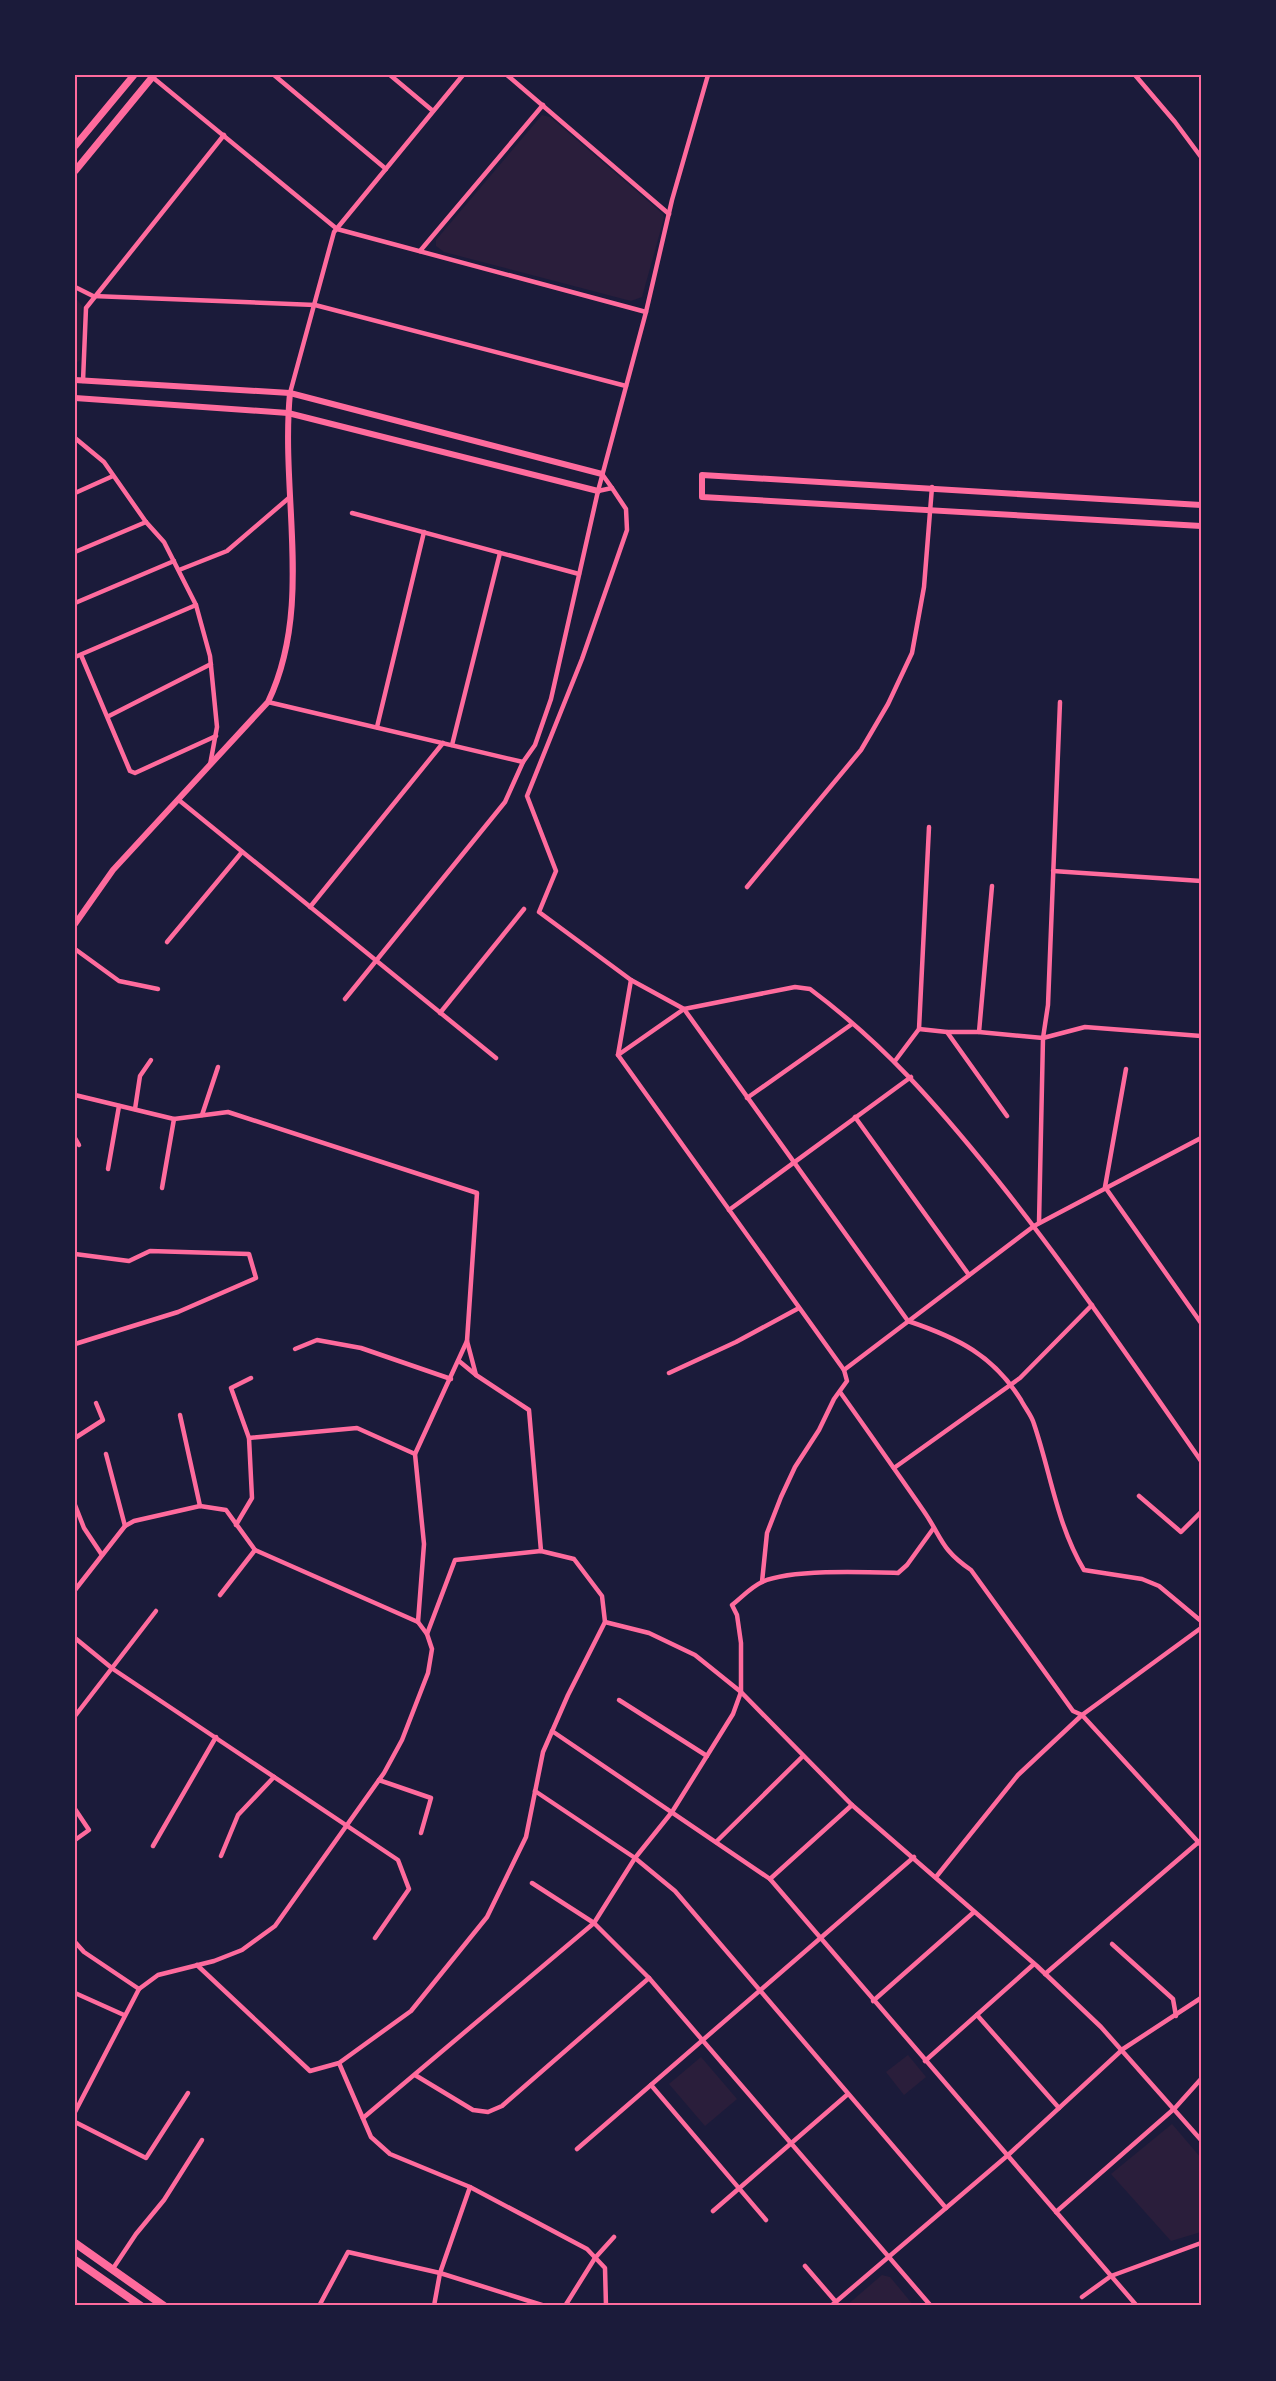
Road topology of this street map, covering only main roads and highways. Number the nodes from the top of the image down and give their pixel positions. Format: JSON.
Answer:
{"nodes":[{"id":1,"x":134,"y":75,"type":"edge"},
{"id":2,"x":152,"y":76,"type":"edge"},
{"id":3,"x":75,"y":146,"type":"edge"},
{"id":4,"x":75,"y":171,"type":"edge"},
{"id":5,"x":75,"y":2243,"type":"edge"},
{"id":6,"x":75,"y":2259,"type":"edge"},
{"id":7,"x":141,"y":2306,"type":"edge"},
{"id":8,"x":164,"y":2306,"type":"edge"}],
"edges":[{"from":1,"to":3,"type":"main road"},
{"from":2,"to":4,"type":"main road"},
{"from":5,"to":8,"type":"main road"},
{"from":6,"to":7,"type":"main road"}]}
